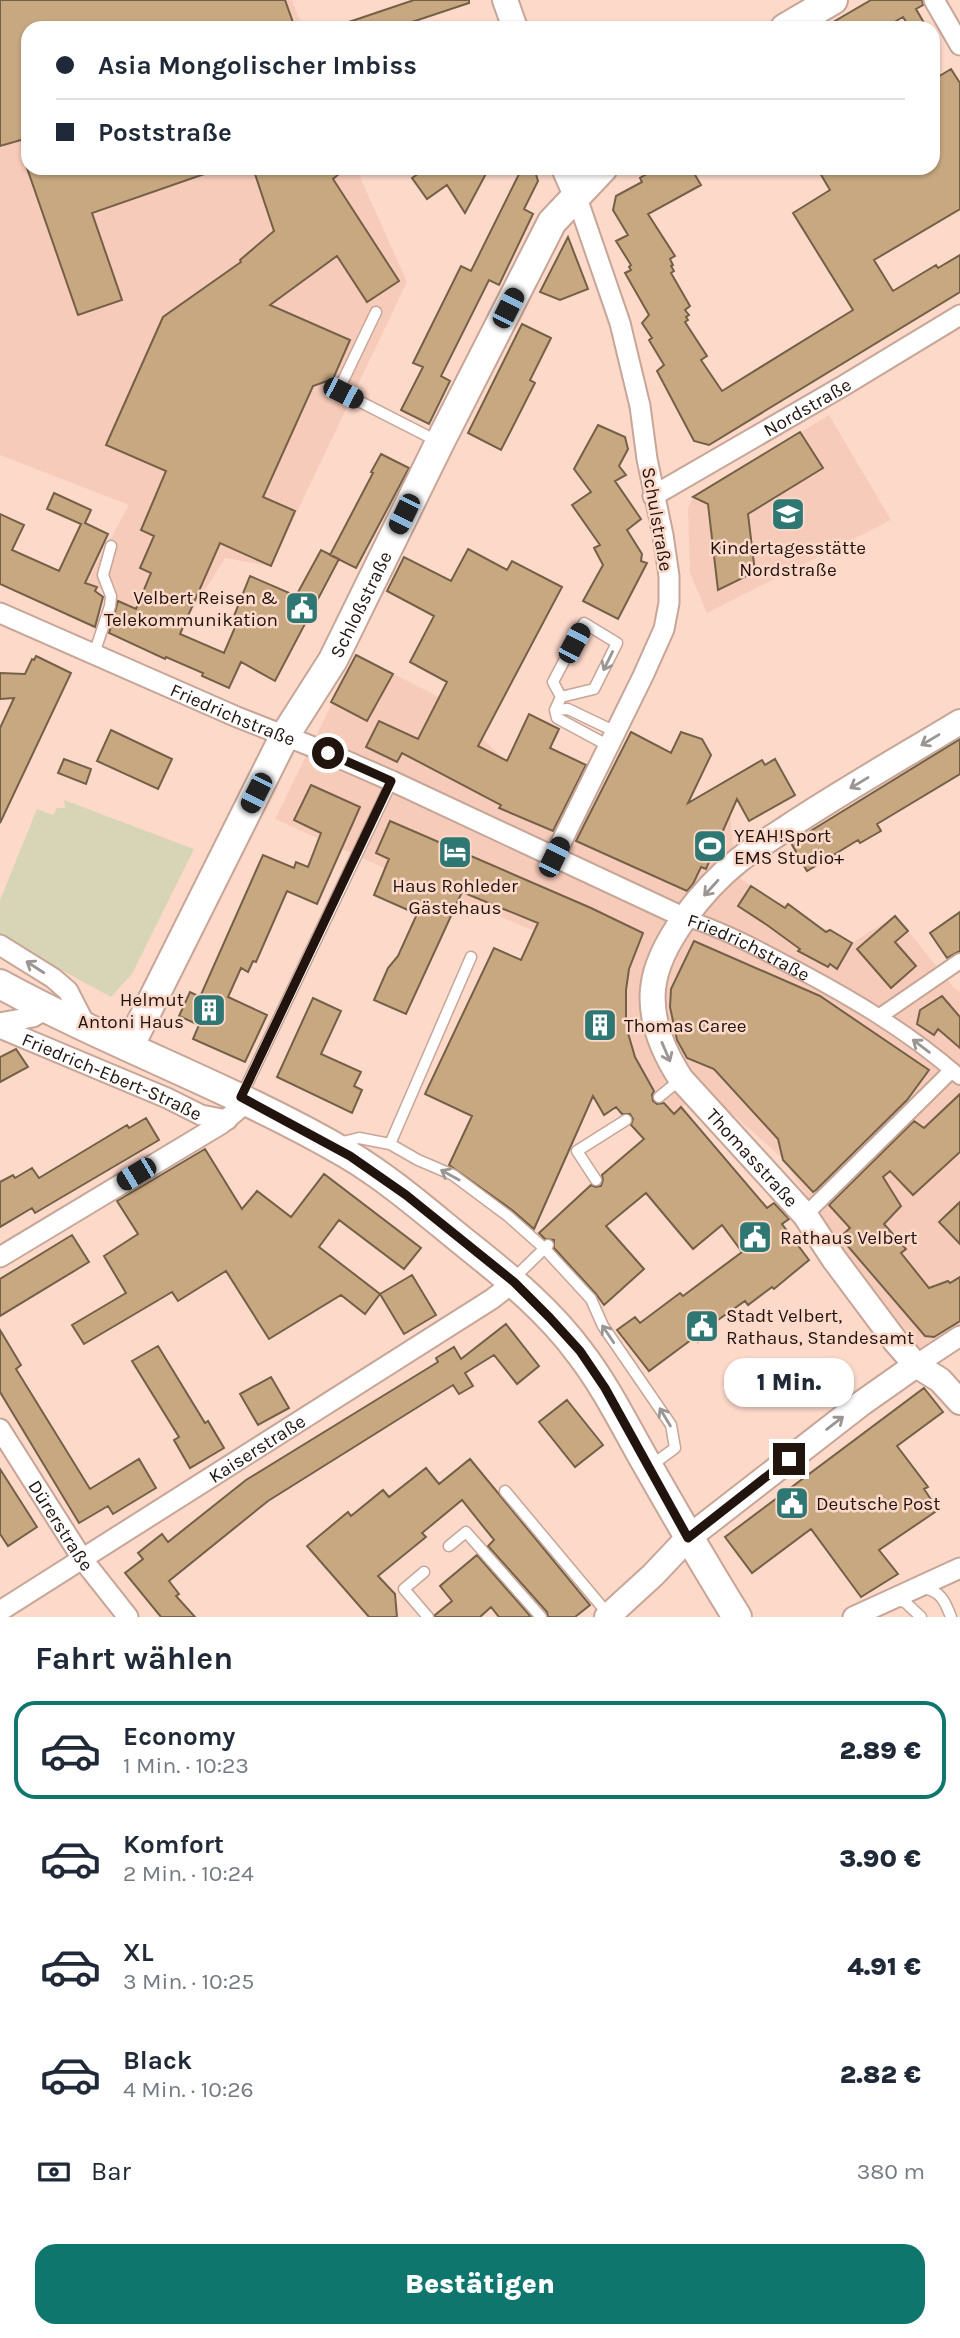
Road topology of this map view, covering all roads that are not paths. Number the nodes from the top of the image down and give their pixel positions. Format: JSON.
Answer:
{"nodes":[{"id":1,"x":505,"y":0,"type":"edge"},
{"id":2,"x":833,"y":0,"type":"edge"},
{"id":3,"x":934,"y":0,"type":"edge"},
{"id":4,"x":512,"y":21,"type":"edge"},
{"id":5,"x":797,"y":21,"type":"edge"},
{"id":6,"x":960,"y":45,"type":"edge"},
{"id":7,"x":567,"y":175,"type":"edge"},
{"id":8,"x":597,"y":175,"type":"edge"},
{"id":9,"x":577,"y":198,"type":"junction"},
{"id":10,"x":376,"y":312,"type":"dead end"},
{"id":11,"x":960,"y":314,"type":"edge"},
{"id":12,"x":440,"y":442,"type":"junction"},
{"id":13,"x":653,"y":496,"type":"junction"},
{"id":14,"x":111,"y":546,"type":"dead end"},
{"id":15,"x":0,"y":612,"type":"edge"},
{"id":16,"x":94,"y":654,"type":"junction"},
{"id":17,"x":561,"y":698,"type":"junction"},
{"id":18,"x":555,"y":710,"type":"junction"},
{"id":19,"x":960,"y":722,"type":"edge"},
{"id":20,"x":284,"y":737,"type":"junction"},
{"id":21,"x":612,"y":739,"type":"junction"},
{"id":22,"x":391,"y":781,"type":"junction"},
{"id":23,"x":554,"y":857,"type":"junction"},
{"id":24,"x":685,"y":918,"type":"junction"},
{"id":25,"x":0,"y":945,"type":"edge"},
{"id":26,"x":471,"y":957,"type":"dead end"},
{"id":27,"x":960,"y":961,"type":"edge"},
{"id":28,"x":0,"y":984,"type":"edge"},
{"id":29,"x":46,"y":1009,"type":"junction"},
{"id":30,"x":880,"y":1016,"type":"junction"},
{"id":31,"x":0,"y":1026,"type":"edge"},
{"id":32,"x":88,"y":1029,"type":"junction"},
{"id":33,"x":129,"y":1047,"type":"junction"},
{"id":34,"x":956,"y":1073,"type":"edge"},
{"id":35,"x":681,"y":1079,"type":"junction"},
{"id":36,"x":659,"y":1097,"type":"dead end"},
{"id":37,"x":238,"y":1106,"type":"junction"},
{"id":38,"x":626,"y":1120,"type":"dead end"},
{"id":39,"x":390,"y":1144,"type":"junction"},
{"id":40,"x":331,"y":1145,"type":"junction"},
{"id":41,"x":596,"y":1181,"type":"dead end"},
{"id":42,"x":805,"y":1215,"type":"junction"},
{"id":43,"x":546,"y":1247,"type":"junction"},
{"id":44,"x":0,"y":1257,"type":"edge"},
{"id":45,"x":512,"y":1282,"type":"junction"},
{"id":46,"x":960,"y":1336,"type":"edge"},
{"id":47,"x":916,"y":1365,"type":"junction"},
{"id":48,"x":960,"y":1402,"type":"edge"},
{"id":49,"x":0,"y":1429,"type":"edge"},
{"id":50,"x":649,"y":1467,"type":"junction"},
{"id":51,"x":505,"y":1491,"type":"dead end"},
{"id":52,"x":688,"y":1538,"type":"junction"},
{"id":53,"x":449,"y":1545,"type":"dead end"},
{"id":54,"x":83,"y":1560,"type":"junction"},
{"id":55,"x":960,"y":1568,"type":"edge"},
{"id":56,"x":424,"y":1572,"type":"dead end"},
{"id":57,"x":918,"y":1587,"type":"junction"},
{"id":58,"x":891,"y":1598,"type":"junction"},
{"id":59,"x":0,"y":1611,"type":"edge"},
{"id":60,"x":608,"y":1616,"type":"edge"},
{"id":61,"x":128,"y":1617,"type":"edge"},
{"id":62,"x":428,"y":1617,"type":"edge"},
{"id":63,"x":541,"y":1617,"type":"edge"},
{"id":64,"x":737,"y":1617,"type":"edge"},
{"id":65,"x":853,"y":1617,"type":"edge"},
{"id":66,"x":879,"y":1617,"type":"edge"},
{"id":67,"x":921,"y":1617,"type":"edge"},
{"id":68,"x":951,"y":1617,"type":"edge"}],
"edges":[{"from":1,"to":4,"type":"street"},
{"from":2,"to":5,"type":"main road"},
{"from":3,"to":6,"type":"street"},
{"from":7,"to":9,"type":"street","name":"Schulstraße"},
{"from":8,"to":9,"type":"main road","name":"Schloßstraße"},
{"from":9,"to":12,"type":"main road","name":"Schloßstraße"},
{"from":9,"to":13,"type":"street","name":"Schulstraße"},
{"from":10,"to":12,"type":"lane"},
{"from":11,"to":13,"type":"street","name":"Nordstraße"},
{"from":12,"to":20,"type":"main road","name":"Schloßstraße"},
{"from":13,"to":21,"type":"street","name":"Schulstraße"},
{"from":14,"to":16,"type":"lane"},
{"from":15,"to":16,"type":"street","name":"Friedrichstraße"},
{"from":16,"to":20,"type":"street","name":"Friedrichstraße"},
{"from":17,"to":17,"type":"lane","one_way":true},
{"from":17,"to":18,"type":"lane"},
{"from":18,"to":21,"type":"lane"},
{"from":18,"to":21,"type":"lane"},
{"from":19,"to":24,"type":"street","name":"Thomasstraße","one_way":true},
{"from":20,"to":22,"type":"street","name":"Friedrichstraße"},
{"from":20,"to":33,"type":"main road","name":"Schloßstraße"},
{"from":21,"to":23,"type":"street","name":"Schulstraße"},
{"from":22,"to":23,"type":"street","name":"Friedrichstraße"},
{"from":22,"to":37,"type":"lane"},
{"from":23,"to":24,"type":"street","name":"Friedrichstraße"},
{"from":24,"to":30,"type":"street","name":"Friedrichstraße"},
{"from":24,"to":35,"type":"street","name":"Thomasstraße","one_way":true},
{"from":32,"to":25,"type":"street","name":"Friedrich-Ebert-Straße","one_way":true},
{"from":26,"to":39,"type":"lane"},
{"from":27,"to":30,"type":"street"},
{"from":28,"to":29,"type":"main road","name":"Friedrich-Ebert-Straße"},
{"from":29,"to":31,"type":"street","name":"Friedrich-Ebert-Straße"},
{"from":29,"to":32,"type":"main road","name":"Friedrich-Ebert-Straße"},
{"from":34,"to":30,"type":"street","name":"Friedrichstraße","one_way":true},
{"from":31,"to":37,"type":"street","name":"Friedrich-Ebert-Straße"},
{"from":32,"to":33,"type":"main road","name":"Friedrich-Ebert-Straße"},
{"from":33,"to":37,"type":"main road","name":"Friedrich-Ebert-Straße"},
{"from":34,"to":42,"type":"street","name":"Friedrichstraße"},
{"from":35,"to":36,"type":"lane"},
{"from":35,"to":42,"type":"street","name":"Thomasstraße"},
{"from":37,"to":40,"type":"main road","name":"Friedrich-Ebert-Straße"},
{"from":37,"to":44,"type":"street"},
{"from":38,"to":41,"type":"lane"},
{"from":39,"to":40,"type":"lane"},
{"from":43,"to":39,"type":"lane","one_way":true},
{"from":40,"to":45,"type":"main road","name":"Friedrich-Ebert-Straße"},
{"from":42,"to":47,"type":"street","name":"Thomasstraße"},
{"from":43,"to":45,"type":"lane"},
{"from":50,"to":43,"type":"lane","one_way":true},
{"from":45,"to":50,"type":"main road","name":"Friedrich-Ebert-Straße"},
{"from":45,"to":54,"type":"street","name":"Kaiserstraße"},
{"from":46,"to":47,"type":"street"},
{"from":47,"to":48,"type":"street","name":"Thomasstraße"},
{"from":52,"to":47,"type":"street","one_way":true},
{"from":49,"to":54,"type":"street","name":"Dürerstraße"},
{"from":50,"to":52,"type":"main road","name":"Friedrich-Ebert-Straße"},
{"from":51,"to":60,"type":"lane"},
{"from":52,"to":60,"type":"street"},
{"from":52,"to":64,"type":"main road","name":"Friedrich-Ebert-Straße"},
{"from":53,"to":63,"type":"lane"},
{"from":54,"to":59,"type":"street","name":"Kaiserstraße"},
{"from":54,"to":61,"type":"street","name":"Dürerstraße"},
{"from":55,"to":57,"type":"street"},
{"from":56,"to":62,"type":"lane"},
{"from":57,"to":58,"type":"street"},
{"from":57,"to":68,"type":"lane"},
{"from":58,"to":65,"type":"street"},
{"from":58,"to":66,"type":"lane"},
{"from":58,"to":67,"type":"lane"}]}
